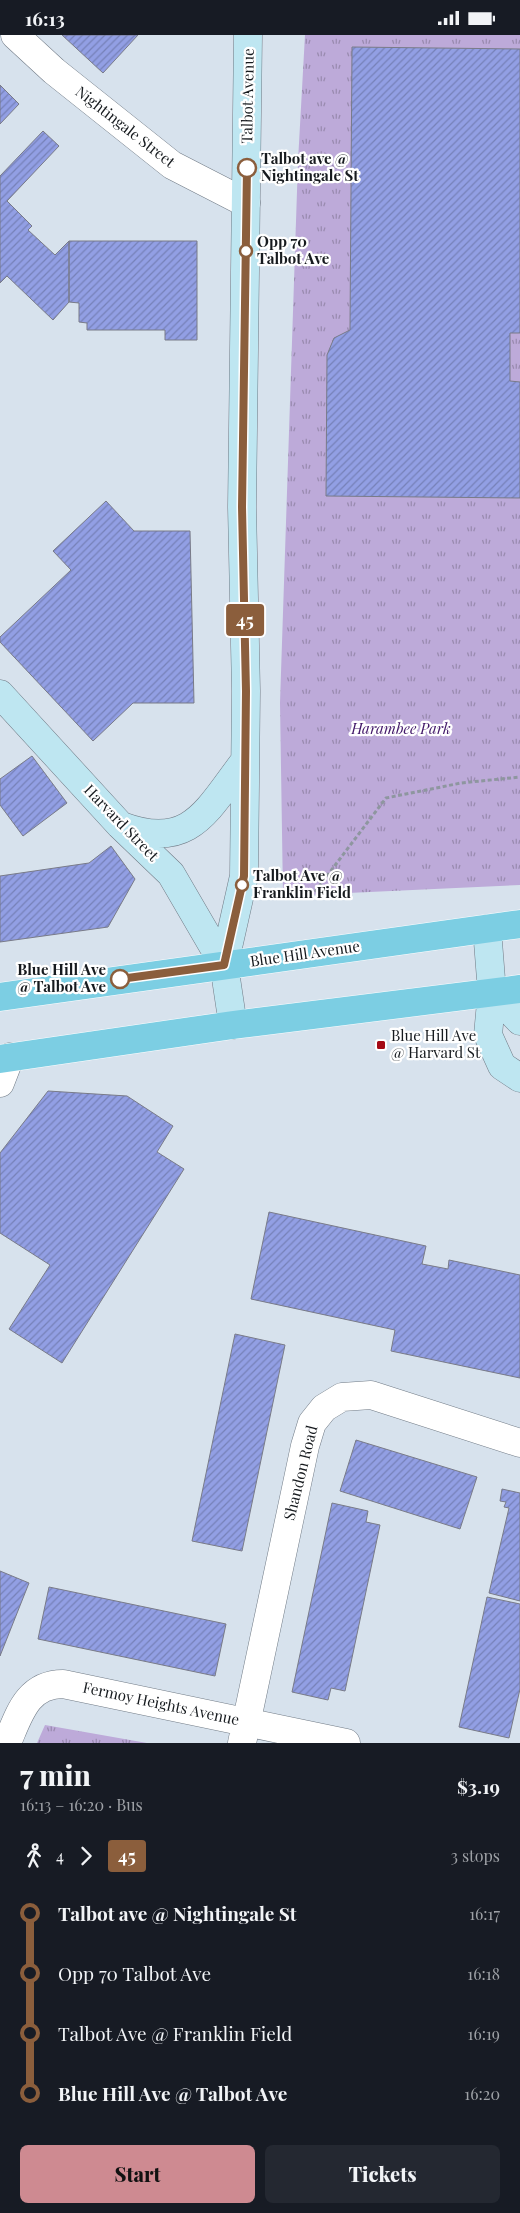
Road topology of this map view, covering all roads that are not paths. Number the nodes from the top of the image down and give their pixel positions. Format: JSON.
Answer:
{"nodes":[{"id":1,"x":15,"y":35,"type":"edge"},
{"id":2,"x":248,"y":35,"type":"edge"},
{"id":3,"x":246,"y":203,"type":"junction"},
{"id":4,"x":0,"y":694,"type":"edge"},
{"id":5,"x":244,"y":762,"type":"junction"},
{"id":6,"x":120,"y":825,"type":"junction"},
{"id":7,"x":520,"y":924,"type":"edge"},
{"id":8,"x":487,"y":929,"type":"junction"},
{"id":9,"x":224,"y":965,"type":"junction"},
{"id":10,"x":520,"y":989,"type":"edge"},
{"id":11,"x":492,"y":992,"type":"junction"},
{"id":12,"x":0,"y":997,"type":"edge"},
{"id":13,"x":520,"y":1021,"type":"edge"},
{"id":14,"x":232,"y":1025,"type":"junction"},
{"id":15,"x":5,"y":1058,"type":"edge"},
{"id":16,"x":520,"y":1078,"type":"edge"},
{"id":17,"x":0,"y":1083,"type":"edge"},
{"id":18,"x":520,"y":1443,"type":"edge"},
{"id":19,"x":245,"y":1733,"type":"edge"},
{"id":20,"x":7,"y":1743,"type":"edge"},
{"id":21,"x":346,"y":1743,"type":"edge"}],
"edges":[{"from":1,"to":3,"type":"street","name":"Nightingale Street"},
{"from":2,"to":3,"type":"main road","name":"Talbot Avenue"},
{"from":3,"to":5,"type":"main road","name":"Talbot Avenue"},
{"from":4,"to":6,"type":"main road","name":"Harvard Street"},
{"from":5,"to":6,"type":"main road"},
{"from":5,"to":9,"type":"main road","name":"Talbot Avenue"},
{"from":6,"to":9,"type":"main road","name":"Harvard Street"},
{"from":7,"to":8,"type":"main road","name":"Blue Hill Avenue"},
{"from":8,"to":9,"type":"main road","name":"Blue Hill Avenue"},
{"from":8,"to":11,"type":"main road"},
{"from":9,"to":12,"type":"main road","name":"Blue Hill Avenue"},
{"from":9,"to":14,"type":"main road","name":"Talbot Avenue"},
{"from":10,"to":11,"type":"main road"},
{"from":11,"to":13,"type":"main road"},
{"from":11,"to":14,"type":"main road"},
{"from":11,"to":16,"type":"main road"},
{"from":14,"to":15,"type":"main road"},
{"from":15,"to":17,"type":"street"},
{"from":18,"to":19,"type":"street","name":"Shandon Road"},
{"from":19,"to":20,"type":"street","name":"Fermoy Heights Avenue"},
{"from":19,"to":21,"type":"street","name":"Fermoy Heights Avenue"}]}
